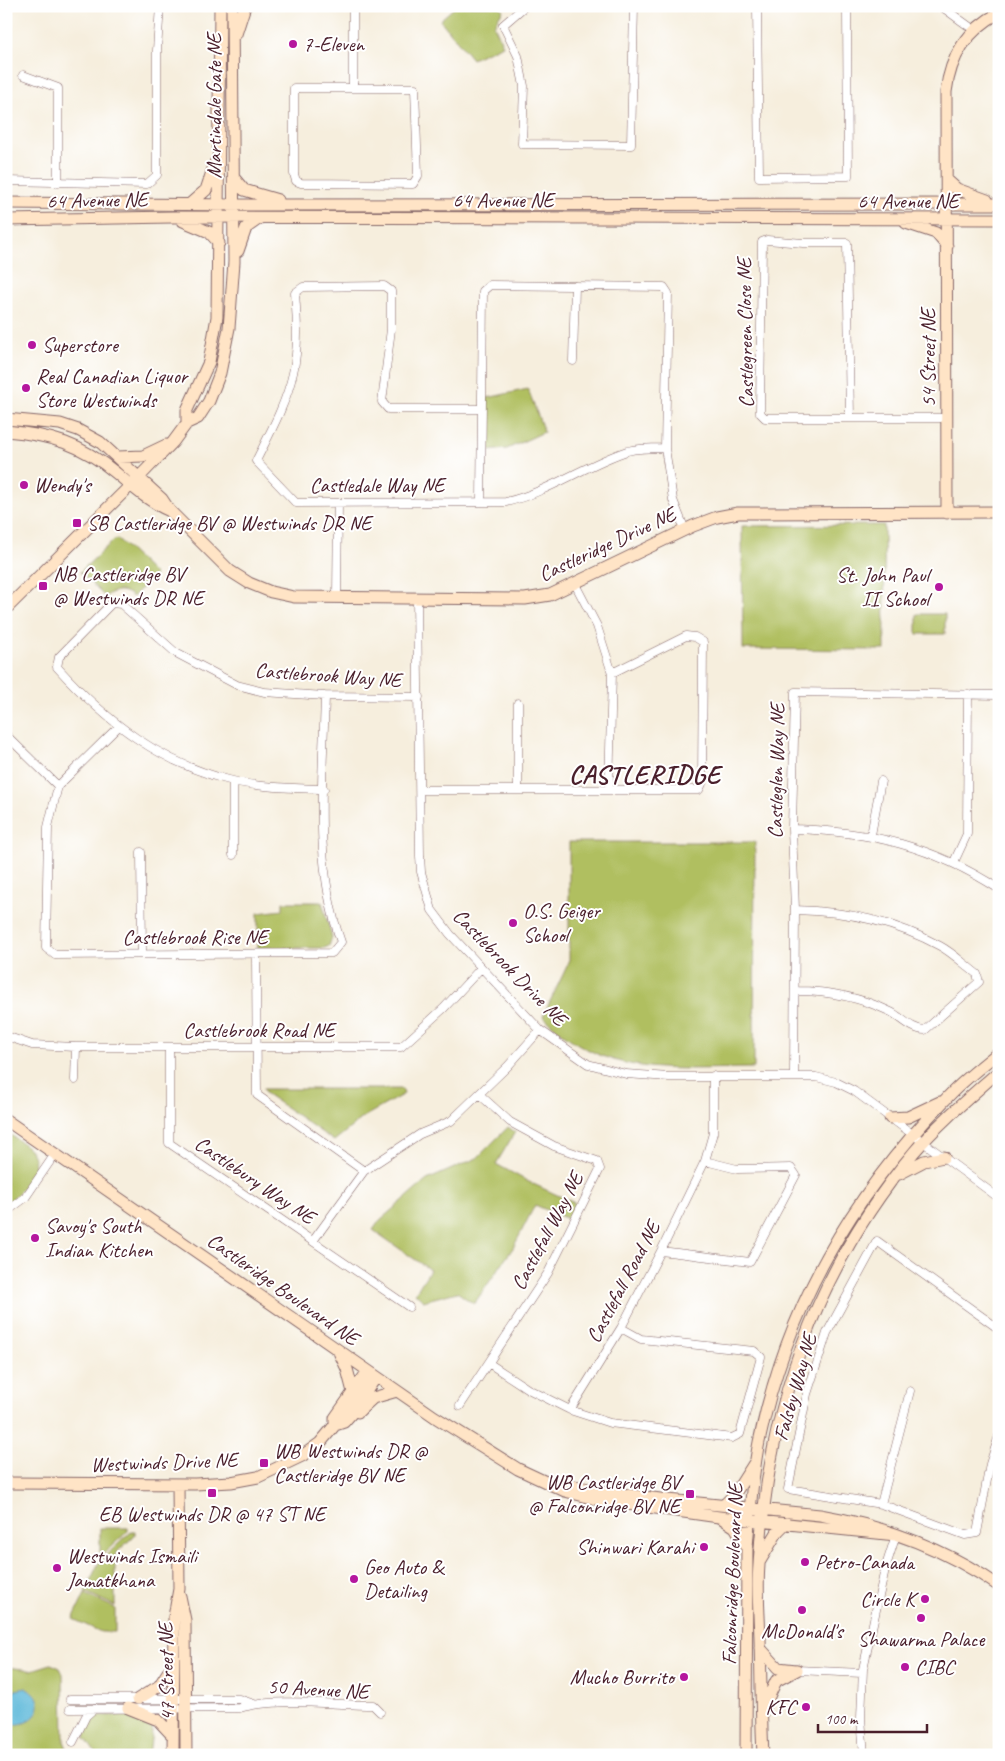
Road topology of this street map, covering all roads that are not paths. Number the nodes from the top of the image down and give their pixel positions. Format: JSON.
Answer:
{"nodes":[{"id":1,"x":160,"y":6,"type":"edge"},
{"id":2,"x":220,"y":6,"type":"edge"},
{"id":3,"x":232,"y":6,"type":"edge"},
{"id":4,"x":246,"y":6,"type":"edge"},
{"id":5,"x":353,"y":6,"type":"edge"},
{"id":6,"x":525,"y":6,"type":"edge"},
{"id":7,"x":634,"y":6,"type":"edge"},
{"id":8,"x":757,"y":6,"type":"edge"},
{"id":9,"x":847,"y":6,"type":"edge"},
{"id":10,"x":941,"y":6,"type":"edge"},
{"id":11,"x":999,"y":13,"type":"edge"},
{"id":12,"x":974,"y":30,"type":"junction"},
{"id":13,"x":232,"y":46,"type":"junction"},
{"id":14,"x":23,"y":75,"type":"dead end"},
{"id":15,"x":353,"y":88,"type":"junction"},
{"id":16,"x":219,"y":147,"type":"junction"},
{"id":17,"x":234,"y":178,"type":"junction"},
{"id":18,"x":947,"y":180,"type":"junction"},
{"id":19,"x":6,"y":181,"type":"edge"},
{"id":20,"x":58,"y":183,"type":"junction"},
{"id":21,"x":6,"y":203,"type":"edge"},
{"id":22,"x":190,"y":204,"type":"junction"},
{"id":23,"x":293,"y":204,"type":"junction"},
{"id":24,"x":947,"y":204,"type":"junction"},
{"id":25,"x":999,"y":204,"type":"edge"},
{"id":26,"x":220,"y":205,"type":"junction"},
{"id":27,"x":234,"y":205,"type":"junction"},
{"id":28,"x":172,"y":217,"type":"junction"},
{"id":29,"x":220,"y":218,"type":"junction"},
{"id":30,"x":234,"y":218,"type":"junction"},
{"id":31,"x":260,"y":218,"type":"junction"},
{"id":32,"x":894,"y":219,"type":"junction"},
{"id":33,"x":947,"y":219,"type":"junction"},
{"id":34,"x":999,"y":219,"type":"edge"},
{"id":35,"x":6,"y":220,"type":"edge"},
{"id":36,"x":219,"y":243,"type":"junction"},
{"id":37,"x":947,"y":246,"type":"junction"},
{"id":38,"x":234,"y":262,"type":"junction"},
{"id":39,"x":575,"y":286,"type":"junction"},
{"id":40,"x":573,"y":361,"type":"dead end"},
{"id":41,"x":481,"y":409,"type":"junction"},
{"id":42,"x":850,"y":417,"type":"junction"},
{"id":43,"x":6,"y":418,"type":"edge"},
{"id":44,"x":946,"y":418,"type":"junction"},
{"id":45,"x":188,"y":423,"type":"junction"},
{"id":46,"x":6,"y":431,"type":"edge"},
{"id":47,"x":173,"y":442,"type":"junction"},
{"id":48,"x":665,"y":448,"type":"junction"},
{"id":49,"x":118,"y":457,"type":"junction"},
{"id":50,"x":135,"y":481,"type":"junction"},
{"id":51,"x":481,"y":502,"type":"junction"},
{"id":52,"x":338,"y":503,"type":"junction"},
{"id":53,"x":999,"y":512,"type":"edge"},
{"id":54,"x":947,"y":513,"type":"junction"},
{"id":55,"x":684,"y":530,"type":"junction"},
{"id":56,"x":575,"y":584,"type":"junction"},
{"id":57,"x":337,"y":597,"type":"junction"},
{"id":58,"x":417,"y":598,"type":"junction"},
{"id":59,"x":6,"y":609,"type":"edge"},
{"id":60,"x":612,"y":673,"type":"junction"},
{"id":61,"x":968,"y":694,"type":"junction"},
{"id":62,"x":999,"y":695,"type":"edge"},
{"id":63,"x":325,"y":696,"type":"junction"},
{"id":64,"x":419,"y":697,"type":"junction"},
{"id":65,"x":518,"y":703,"type":"dead end"},
{"id":66,"x":118,"y":727,"type":"junction"},
{"id":67,"x":6,"y":735,"type":"edge"},
{"id":68,"x":233,"y":781,"type":"junction"},
{"id":69,"x":881,"y":781,"type":"dead end"},
{"id":70,"x":58,"y":786,"type":"junction"},
{"id":71,"x":324,"y":789,"type":"junction"},
{"id":72,"x":421,"y":790,"type":"junction"},
{"id":73,"x":518,"y":790,"type":"junction"},
{"id":74,"x":610,"y":790,"type":"junction"},
{"id":75,"x":792,"y":829,"type":"junction"},
{"id":76,"x":871,"y":835,"type":"junction"},
{"id":77,"x":140,"y":852,"type":"dead end"},
{"id":78,"x":233,"y":855,"type":"dead end"},
{"id":79,"x":954,"y":862,"type":"junction"},
{"id":80,"x":999,"y":889,"type":"edge"},
{"id":81,"x":795,"y":910,"type":"junction"},
{"id":82,"x":142,"y":954,"type":"junction"},
{"id":83,"x":256,"y":955,"type":"junction"},
{"id":84,"x":481,"y":968,"type":"junction"},
{"id":85,"x":796,"y":990,"type":"junction"},
{"id":86,"x":540,"y":1030,"type":"junction"},
{"id":87,"x":6,"y":1036,"type":"edge"},
{"id":88,"x":76,"y":1047,"type":"junction"},
{"id":89,"x":169,"y":1047,"type":"junction"},
{"id":90,"x":257,"y":1047,"type":"junction"},
{"id":91,"x":999,"y":1052,"type":"edge"},
{"id":92,"x":999,"y":1070,"type":"edge"},
{"id":93,"x":713,"y":1076,"type":"junction"},
{"id":94,"x":794,"y":1076,"type":"junction"},
{"id":95,"x":75,"y":1080,"type":"dead end"},
{"id":96,"x":478,"y":1094,"type":"junction"},
{"id":97,"x":946,"y":1098,"type":"junction"},
{"id":98,"x":890,"y":1118,"type":"junction"},
{"id":99,"x":6,"y":1120,"type":"edge"},
{"id":100,"x":913,"y":1135,"type":"junction"},
{"id":101,"x":923,"y":1142,"type":"junction"},
{"id":102,"x":55,"y":1154,"type":"junction"},
{"id":103,"x":944,"y":1158,"type":"junction"},
{"id":104,"x":705,"y":1161,"type":"junction"},
{"id":105,"x":364,"y":1170,"type":"junction"},
{"id":106,"x":896,"y":1176,"type":"junction"},
{"id":107,"x":999,"y":1198,"type":"edge"},
{"id":108,"x":6,"y":1212,"type":"edge"},
{"id":109,"x":313,"y":1241,"type":"junction"},
{"id":110,"x":661,"y":1251,"type":"junction"},
{"id":111,"x":409,"y":1307,"type":"dead end"},
{"id":112,"x":621,"y":1328,"type":"junction"},
{"id":113,"x":999,"y":1329,"type":"edge"},
{"id":114,"x":337,"y":1349,"type":"junction"},
{"id":115,"x":490,"y":1364,"type":"junction"},
{"id":116,"x":372,"y":1374,"type":"junction"},
{"id":117,"x":397,"y":1391,"type":"junction"},
{"id":118,"x":910,"y":1391,"type":"dead end"},
{"id":119,"x":353,"y":1392,"type":"junction"},
{"id":120,"x":460,"y":1406,"type":"dead end"},
{"id":121,"x":570,"y":1410,"type":"junction"},
{"id":122,"x":351,"y":1414,"type":"junction"},
{"id":123,"x":335,"y":1425,"type":"junction"},
{"id":124,"x":999,"y":1436,"type":"edge"},
{"id":125,"x":996,"y":1453,"type":"edge"},
{"id":126,"x":756,"y":1460,"type":"junction"},
{"id":127,"x":544,"y":1480,"type":"junction"},
{"id":128,"x":6,"y":1483,"type":"edge"},
{"id":129,"x":178,"y":1484,"type":"junction"},
{"id":130,"x":881,"y":1504,"type":"junction"},
{"id":131,"x":724,"y":1505,"type":"junction"},
{"id":132,"x":764,"y":1510,"type":"junction"},
{"id":133,"x":751,"y":1514,"type":"junction"},
{"id":134,"x":719,"y":1516,"type":"junction"},
{"id":135,"x":762,"y":1521,"type":"junction"},
{"id":136,"x":786,"y":1523,"type":"junction"},
{"id":137,"x":896,"y":1535,"type":"junction"},
{"id":138,"x":747,"y":1547,"type":"junction"},
{"id":139,"x":759,"y":1564,"type":"junction"},
{"id":140,"x":999,"y":1586,"type":"edge"},
{"id":141,"x":179,"y":1590,"type":"junction"},
{"id":142,"x":760,"y":1648,"type":"junction"},
{"id":143,"x":173,"y":1664,"type":"junction"},
{"id":144,"x":797,"y":1670,"type":"junction"},
{"id":145,"x":862,"y":1673,"type":"junction"},
{"id":146,"x":746,"y":1692,"type":"junction"},
{"id":147,"x":70,"y":1699,"type":"dead end"},
{"id":148,"x":138,"y":1699,"type":"junction"},
{"id":149,"x":173,"y":1704,"type":"junction"},
{"id":150,"x":186,"y":1704,"type":"junction"},
{"id":151,"x":70,"y":1708,"type":"dead end"},
{"id":152,"x":96,"y":1708,"type":"junction"},
{"id":153,"x":128,"y":1708,"type":"junction"},
{"id":154,"x":380,"y":1712,"type":"dead end"},
{"id":155,"x":762,"y":1716,"type":"junction"},
{"id":156,"x":173,"y":1736,"type":"junction"},
{"id":157,"x":73,"y":1742,"type":"dead end"},
{"id":158,"x":173,"y":1755,"type":"edge"},
{"id":159,"x":186,"y":1755,"type":"edge"},
{"id":160,"x":746,"y":1755,"type":"edge"},
{"id":161,"x":757,"y":1755,"type":"edge"},
{"id":162,"x":763,"y":1755,"type":"edge"},
{"id":163,"x":864,"y":1755,"type":"edge"}],
"edges":[{"from":1,"to":20,"type":"street"},
{"from":2,"to":16,"type":"street","name":"Martindale Gate NE"},
{"from":3,"to":13,"type":"street","name":"Martindale Gate NE"},
{"from":4,"to":13,"type":"street"},
{"from":5,"to":15,"type":"street"},
{"from":6,"to":7,"type":"street"},
{"from":8,"to":9,"type":"street"},
{"from":10,"to":12,"type":"street"},
{"from":11,"to":12,"type":"street"},
{"from":12,"to":18,"type":"street","name":"54 Street NE"},
{"from":13,"to":17,"type":"street","name":"Martindale Gate NE"},
{"from":14,"to":20,"type":"street"},
{"from":15,"to":15,"type":"street"},
{"from":16,"to":22,"type":"street"},
{"from":16,"to":26,"type":"street","name":"Martindale Gate NE"},
{"from":17,"to":23,"type":"street"},
{"from":17,"to":27,"type":"street","name":"Martindale Gate NE"},
{"from":18,"to":24,"type":"street","name":"54 Street NE"},
{"from":18,"to":25,"type":"street"},
{"from":19,"to":20,"type":"street"},
{"from":21,"to":22,"type":"street","name":"64 Avenue NE"},
{"from":22,"to":26,"type":"street","name":"64 Avenue NE"},
{"from":23,"to":24,"type":"street","name":"64 Avenue NE"},
{"from":23,"to":27,"type":"street","name":"64 Avenue NE"},
{"from":24,"to":25,"type":"street","name":"64 Avenue NE"},
{"from":24,"to":33,"type":"street","name":"54 Street NE"},
{"from":26,"to":27,"type":"street","name":"64 Avenue NE"},
{"from":26,"to":29,"type":"street"},
{"from":27,"to":30,"type":"street"},
{"from":28,"to":29,"type":"street","name":"64 Avenue NE"},
{"from":28,"to":35,"type":"street","name":"64 Avenue NE"},
{"from":28,"to":36,"type":"street"},
{"from":29,"to":30,"type":"street","name":"64 Avenue NE"},
{"from":29,"to":36,"type":"street"},
{"from":30,"to":31,"type":"street","name":"64 Avenue NE"},
{"from":30,"to":38,"type":"street"},
{"from":31,"to":32,"type":"street","name":"64 Avenue NE"},
{"from":31,"to":38,"type":"street"},
{"from":32,"to":33,"type":"street","name":"64 Avenue NE"},
{"from":32,"to":37,"type":"street"},
{"from":33,"to":34,"type":"street","name":"64 Avenue NE"},
{"from":33,"to":37,"type":"street","name":"54 Street NE"},
{"from":36,"to":45,"type":"street"},
{"from":37,"to":44,"type":"street","name":"54 Street NE"},
{"from":38,"to":45,"type":"street"},
{"from":39,"to":40,"type":"street"},
{"from":39,"to":41,"type":"street"},
{"from":39,"to":48,"type":"street"},
{"from":41,"to":51,"type":"street"},
{"from":41,"to":52,"type":"street","name":"Castledale Way NE"},
{"from":42,"to":42,"type":"street","name":"Castlegreen Close NE"},
{"from":42,"to":44,"type":"street","name":"Castlegreen Close NE"},
{"from":43,"to":49,"type":"street"},
{"from":44,"to":54,"type":"street","name":"54 Street NE"},
{"from":45,"to":47,"type":"street"},
{"from":46,"to":50,"type":"street"},
{"from":47,"to":49,"type":"street"},
{"from":47,"to":50,"type":"street"},
{"from":48,"to":51,"type":"street","name":"Castledale Way NE"},
{"from":48,"to":55,"type":"street"},
{"from":49,"to":50,"type":"street"},
{"from":50,"to":57,"type":"street","name":"Castleridge Drive NE"},
{"from":50,"to":59,"type":"street"},
{"from":51,"to":52,"type":"street","name":"Castledale Way NE"},
{"from":52,"to":57,"type":"street"},
{"from":53,"to":54,"type":"street","name":"Castleridge Drive NE"},
{"from":54,"to":55,"type":"street","name":"Castleridge Drive NE"},
{"from":55,"to":56,"type":"street","name":"Castleridge Drive NE"},
{"from":56,"to":58,"type":"street","name":"Castleridge Drive NE"},
{"from":56,"to":60,"type":"street"},
{"from":57,"to":58,"type":"street","name":"Castleridge Drive NE"},
{"from":58,"to":64,"type":"street","name":"Castlebrook Drive NE"},
{"from":60,"to":74,"type":"street"},
{"from":60,"to":74,"type":"street"},
{"from":61,"to":62,"type":"street"},
{"from":61,"to":75,"type":"street","name":"Castleglen Way NE"},
{"from":61,"to":79,"type":"street"},
{"from":63,"to":64,"type":"street","name":"Castlebrook Way NE"},
{"from":63,"to":66,"type":"street","name":"Castlebrook Way NE"},
{"from":63,"to":71,"type":"street","name":"Castlebrook Rise NE"},
{"from":64,"to":72,"type":"street","name":"Castlebrook Drive NE"},
{"from":65,"to":73,"type":"street"},
{"from":66,"to":68,"type":"street","name":"Castlebrook Way NE"},
{"from":66,"to":70,"type":"street"},
{"from":67,"to":70,"type":"street"},
{"from":68,"to":71,"type":"street","name":"Castlebrook Way NE"},
{"from":68,"to":78,"type":"street"},
{"from":69,"to":76,"type":"street"},
{"from":70,"to":82,"type":"street","name":"Castlebrook Rise NE"},
{"from":71,"to":83,"type":"street","name":"Castlebrook Rise NE"},
{"from":72,"to":73,"type":"street"},
{"from":72,"to":84,"type":"street","name":"Castlebrook Drive NE"},
{"from":73,"to":74,"type":"street"},
{"from":75,"to":76,"type":"street"},
{"from":75,"to":81,"type":"street","name":"Castleglen Way NE"},
{"from":76,"to":79,"type":"street"},
{"from":77,"to":82,"type":"street"},
{"from":79,"to":80,"type":"street"},
{"from":81,"to":85,"type":"street","name":"Castleglen Way NE"},
{"from":81,"to":85,"type":"street"},
{"from":82,"to":83,"type":"street","name":"Castlebrook Rise NE"},
{"from":83,"to":90,"type":"street"},
{"from":84,"to":86,"type":"street","name":"Castlebrook Drive NE"},
{"from":84,"to":90,"type":"street","name":"Castlebrook Road NE"},
{"from":85,"to":94,"type":"street","name":"Castleglen Way NE"},
{"from":86,"to":93,"type":"street","name":"Castlebrook Drive NE"},
{"from":86,"to":96,"type":"street","name":"Castlebury Way NE"},
{"from":87,"to":88,"type":"street","name":"Castlebrook Road NE"},
{"from":88,"to":89,"type":"street","name":"Castlebrook Road NE"},
{"from":88,"to":95,"type":"street"},
{"from":89,"to":90,"type":"street","name":"Castlebrook Road NE"},
{"from":89,"to":109,"type":"street","name":"Castlebury Way NE"},
{"from":90,"to":105,"type":"street"},
{"from":91,"to":97,"type":"street","name":"Falconridge Boulevard NE"},
{"from":92,"to":101,"type":"street","name":"Falconridge Boulevard NE"},
{"from":93,"to":94,"type":"street","name":"Castlebrook Drive NE"},
{"from":93,"to":104,"type":"street","name":"Castlefall Road NE"},
{"from":94,"to":98,"type":"street","name":"Castlebrook Drive NE"},
{"from":96,"to":105,"type":"street","name":"Castlebury Way NE"},
{"from":96,"to":115,"type":"street","name":"Castlefall Way NE"},
{"from":97,"to":98,"type":"street"},
{"from":97,"to":100,"type":"street","name":"Falconridge Boulevard NE"},
{"from":98,"to":100,"type":"street","name":"Castlebrook Drive NE"},
{"from":99,"to":102,"type":"street","name":"Castleridge Boulevard NE"},
{"from":100,"to":101,"type":"street","name":"Castlebrook Drive NE"},
{"from":100,"to":126,"type":"street","name":"Falconridge Boulevard NE"},
{"from":101,"to":103,"type":"street","name":"Castlebrook Drive NE"},
{"from":101,"to":106,"type":"street","name":"Falconridge Boulevard NE"},
{"from":102,"to":108,"type":"street"},
{"from":102,"to":114,"type":"street","name":"Castleridge Boulevard NE"},
{"from":103,"to":106,"type":"street"},
{"from":103,"to":107,"type":"street","name":"Castlebrook Drive NE"},
{"from":104,"to":110,"type":"street","name":"Castlefall Road NE"},
{"from":104,"to":110,"type":"street"},
{"from":105,"to":109,"type":"street","name":"Castlebury Way NE"},
{"from":106,"to":132,"type":"street","name":"Falconridge Boulevard NE"},
{"from":109,"to":111,"type":"street"},
{"from":110,"to":112,"type":"street","name":"Castlefall Road NE"},
{"from":112,"to":121,"type":"street","name":"Castlefall Road NE"},
{"from":112,"to":121,"type":"street"},
{"from":113,"to":130,"type":"street","name":"Falsby Way NE"},
{"from":114,"to":116,"type":"street","name":"Castleridge Boulevard NE"},
{"from":114,"to":119,"type":"street"},
{"from":115,"to":120,"type":"street","name":"Castlefall Way NE"},
{"from":115,"to":121,"type":"street"},
{"from":116,"to":117,"type":"street","name":"Castleridge Boulevard NE"},
{"from":116,"to":119,"type":"street","name":"Westwinds Drive NE"},
{"from":116,"to":122,"type":"street","name":"Westwinds Drive NE"},
{"from":117,"to":122,"type":"street"},
{"from":117,"to":127,"type":"street","name":"Castleridge Boulevard NE"},
{"from":118,"to":130,"type":"street"},
{"from":119,"to":123,"type":"street","name":"Westwinds Drive NE"},
{"from":122,"to":123,"type":"street","name":"Westwinds Drive NE"},
{"from":123,"to":129,"type":"street","name":"Westwinds Drive NE"},
{"from":124,"to":125,"type":"street"},
{"from":125,"to":130,"type":"street","name":"Falsby Way NE"},
{"from":126,"to":131,"type":"street"},
{"from":126,"to":133,"type":"street","name":"Falconridge Boulevard NE"},
{"from":127,"to":131,"type":"street","name":"Castleridge Boulevard NE"},
{"from":127,"to":134,"type":"street","name":"Castleridge Boulevard NE"},
{"from":128,"to":129,"type":"street","name":"Westwinds Drive NE"},
{"from":129,"to":141,"type":"street","name":"47 Street NE"},
{"from":131,"to":133,"type":"street","name":"Castleridge Boulevard NE"},
{"from":132,"to":133,"type":"street","name":"Castleridge Boulevard NE"},
{"from":132,"to":135,"type":"street","name":"Falconridge Boulevard NE"},
{"from":132,"to":137,"type":"street","name":"Castleridge Boulevard NE"},
{"from":133,"to":134,"type":"street","name":"Castleridge Boulevard NE"},
{"from":133,"to":135,"type":"street"},
{"from":133,"to":138,"type":"street","name":"Falconridge Boulevard NE"},
{"from":134,"to":138,"type":"street"},
{"from":135,"to":136,"type":"street"},
{"from":135,"to":139,"type":"street","name":"Falconridge Boulevard NE"},
{"from":136,"to":137,"type":"street"},
{"from":136,"to":139,"type":"street"},
{"from":137,"to":140,"type":"street"},
{"from":137,"to":145,"type":"street"},
{"from":138,"to":146,"type":"street","name":"Falconridge Boulevard NE"},
{"from":139,"to":142,"type":"street","name":"Falconridge Boulevard NE"},
{"from":141,"to":143,"type":"street","name":"47 Street NE"},
{"from":141,"to":150,"type":"street","name":"47 Street NE"},
{"from":142,"to":144,"type":"street"},
{"from":142,"to":155,"type":"street","name":"Falconridge Boulevard NE"},
{"from":143,"to":148,"type":"street"},
{"from":143,"to":149,"type":"street","name":"47 Street NE"},
{"from":144,"to":145,"type":"street"},
{"from":144,"to":155,"type":"street"},
{"from":145,"to":163,"type":"street"},
{"from":146,"to":160,"type":"street","name":"Falconridge Boulevard NE"},
{"from":146,"to":161,"type":"street"},
{"from":147,"to":148,"type":"street","name":"50 Avenue NE"},
{"from":148,"to":149,"type":"street","name":"50 Avenue NE"},
{"from":149,"to":150,"type":"street","name":"50 Avenue NE"},
{"from":149,"to":153,"type":"street","name":"50 Avenue NE"},
{"from":149,"to":156,"type":"street","name":"47 Street NE"},
{"from":150,"to":154,"type":"street","name":"50 Avenue NE"},
{"from":150,"to":159,"type":"street","name":"47 Street NE"},
{"from":151,"to":152,"type":"street","name":"50 Avenue NE"},
{"from":152,"to":153,"type":"street","name":"50 Avenue NE"},
{"from":152,"to":157,"type":"street"},
{"from":153,"to":156,"type":"street"},
{"from":155,"to":162,"type":"street","name":"Falconridge Boulevard NE"},
{"from":156,"to":158,"type":"street","name":"47 Street NE"}]}
